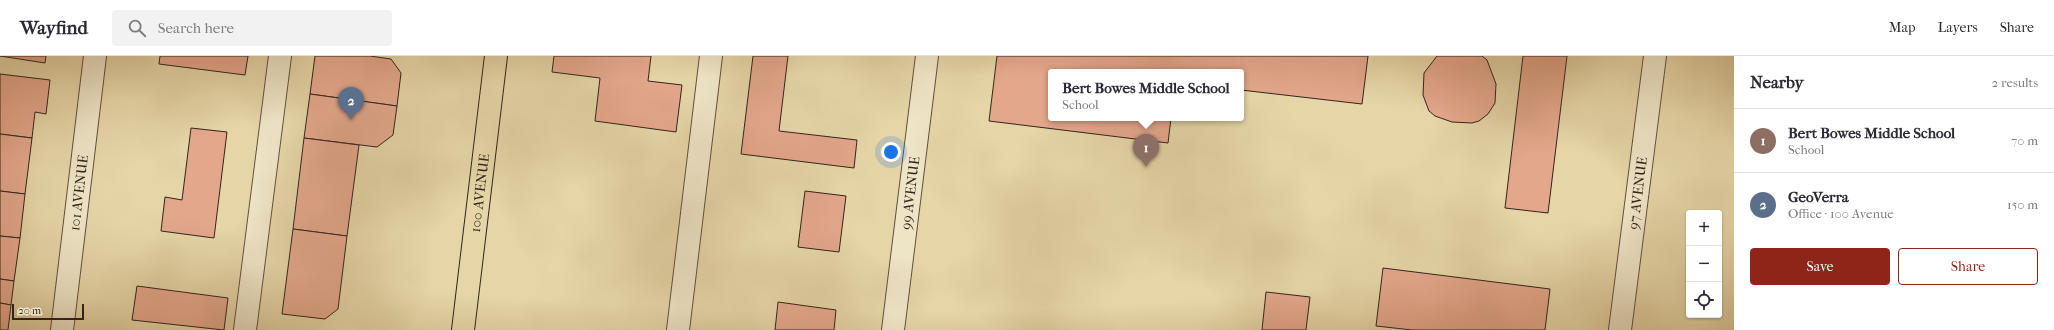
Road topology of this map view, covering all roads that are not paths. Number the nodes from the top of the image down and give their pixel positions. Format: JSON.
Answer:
{"nodes":[{"id":1,"x":95,"y":56,"type":"edge"},
{"id":2,"x":280,"y":56,"type":"edge"},
{"id":3,"x":496,"y":56,"type":"edge"},
{"id":4,"x":711,"y":56,"type":"edge"},
{"id":5,"x":927,"y":56,"type":"edge"},
{"id":6,"x":1654,"y":56,"type":"edge"},
{"id":7,"x":62,"y":330,"type":"edge"},
{"id":8,"x":245,"y":330,"type":"edge"},
{"id":9,"x":463,"y":330,"type":"edge"},
{"id":10,"x":678,"y":330,"type":"edge"},
{"id":11,"x":893,"y":330,"type":"edge"},
{"id":12,"x":1620,"y":330,"type":"edge"}],
"edges":[{"from":1,"to":7,"type":"street","name":"101 AVENUE"},
{"from":2,"to":8,"type":"street"},
{"from":3,"to":9,"type":"main road","name":"100 AVENUE"},
{"from":4,"to":10,"type":"street"},
{"from":5,"to":11,"type":"street","name":"99 AVENUE"},
{"from":6,"to":12,"type":"street","name":"97 AVENUE"}]}
